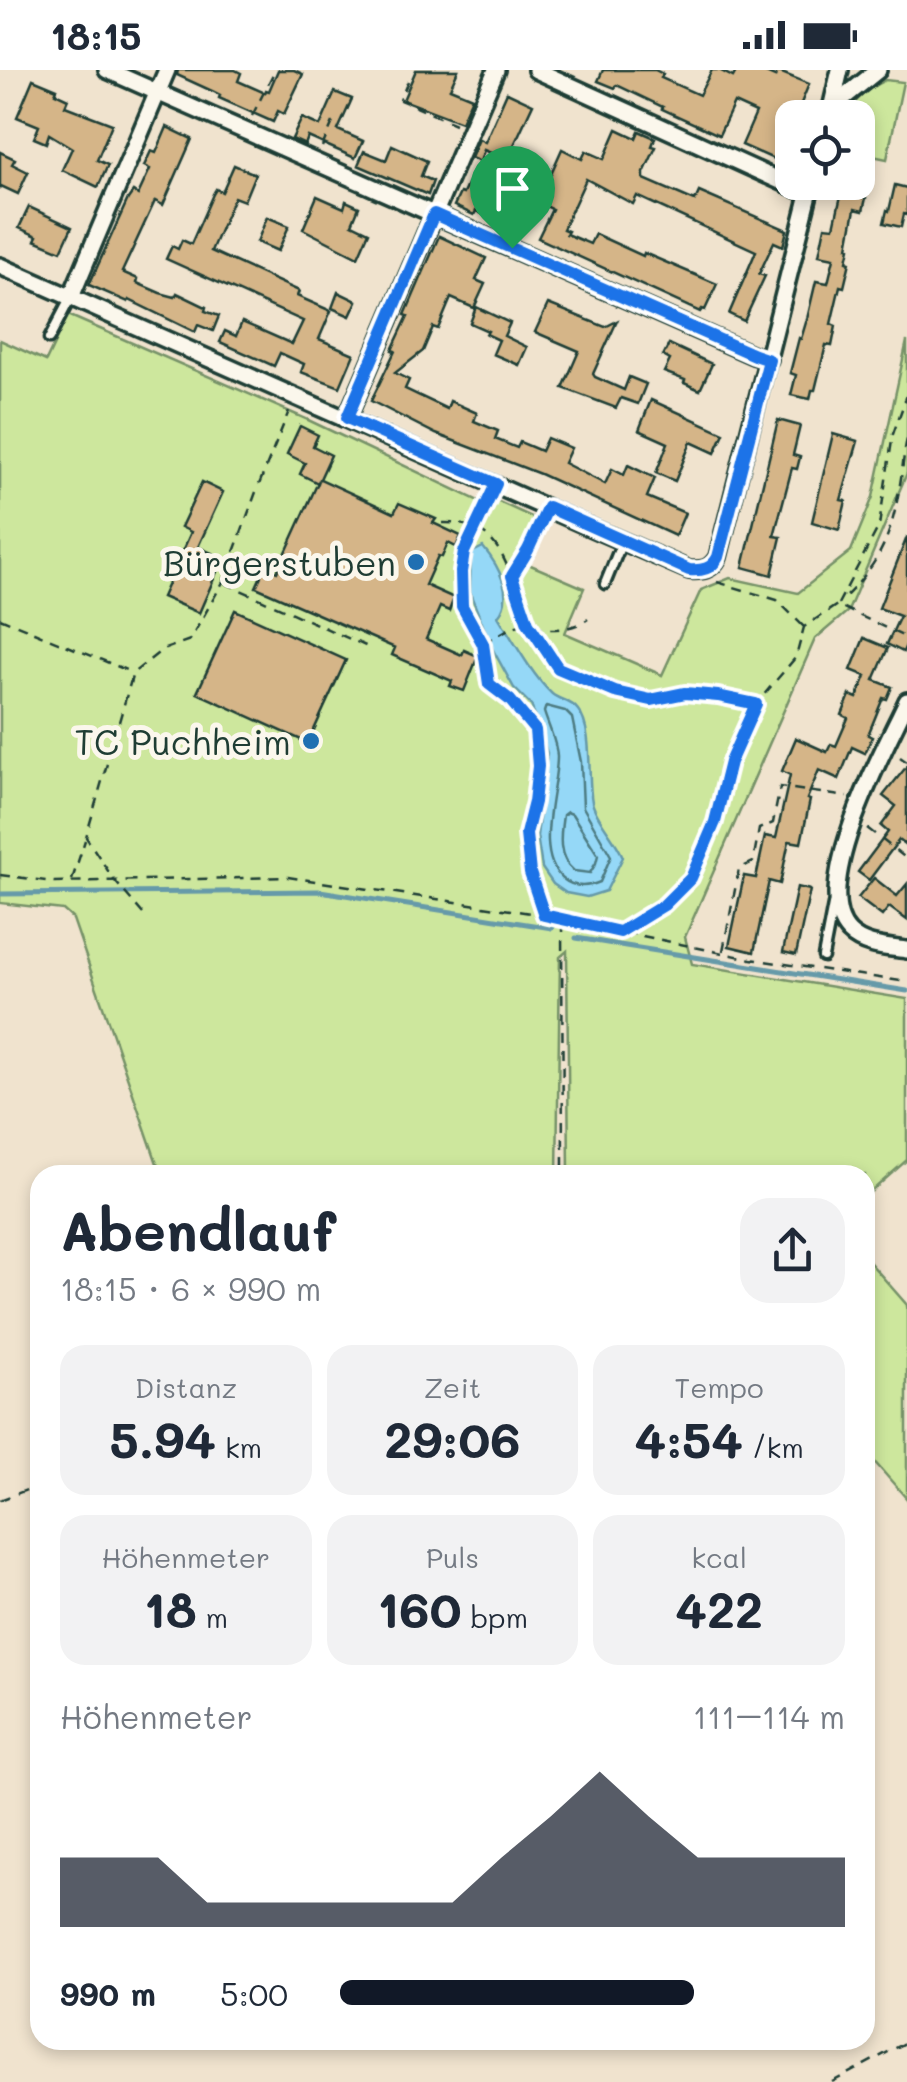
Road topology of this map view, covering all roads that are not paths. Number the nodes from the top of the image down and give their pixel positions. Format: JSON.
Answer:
{"nodes":[{"id":1,"x":107,"y":70,"type":"edge"},
{"id":2,"x":167,"y":70,"type":"edge"},
{"id":3,"x":496,"y":70,"type":"edge"},
{"id":4,"x":536,"y":70,"type":"edge"},
{"id":5,"x":840,"y":70,"type":"edge"},
{"id":6,"x":878,"y":70,"type":"edge"},
{"id":7,"x":158,"y":92,"type":"junction"},
{"id":8,"x":833,"y":100,"type":"edge"},
{"id":9,"x":844,"y":100,"type":"edge"},
{"id":10,"x":775,"y":173,"type":"edge"},
{"id":11,"x":807,"y":200,"type":"edge"},
{"id":12,"x":434,"y":214,"type":"junction"},
{"id":13,"x":0,"y":266,"type":"edge"},
{"id":14,"x":71,"y":296,"type":"junction"},
{"id":15,"x":48,"y":338,"type":"dead end"},
{"id":16,"x":769,"y":360,"type":"junction"},
{"id":17,"x":347,"y":418,"type":"junction"},
{"id":18,"x":548,"y":507,"type":"junction"},
{"id":19,"x":623,"y":541,"type":"junction"},
{"id":20,"x":528,"y":550,"type":"road end"},
{"id":21,"x":604,"y":584,"type":"dead end"},
{"id":22,"x":907,"y":701,"type":"edge"},
{"id":23,"x":836,"y":896,"type":"junction"},
{"id":24,"x":907,"y":950,"type":"edge"},
{"id":25,"x":822,"y":957,"type":"dead end"}],
"edges":[{"from":1,"to":7,"type":"street"},
{"from":2,"to":7,"type":"street"},
{"from":3,"to":12,"type":"street"},
{"from":4,"to":10,"type":"street"},
{"from":5,"to":8,"type":"street"},
{"from":6,"to":9,"type":"street"},
{"from":7,"to":12,"type":"street"},
{"from":7,"to":14,"type":"street"},
{"from":11,"to":16,"type":"street"},
{"from":12,"to":16,"type":"street"},
{"from":12,"to":17,"type":"street"},
{"from":13,"to":14,"type":"street"},
{"from":14,"to":15,"type":"lane"},
{"from":14,"to":17,"type":"street"},
{"from":16,"to":19,"type":"street"},
{"from":17,"to":18,"type":"street"},
{"from":18,"to":19,"type":"street"},
{"from":18,"to":20,"type":"lane"},
{"from":19,"to":21,"type":"lane"},
{"from":22,"to":23,"type":"street"},
{"from":23,"to":24,"type":"street"},
{"from":23,"to":25,"type":"lane"}]}
